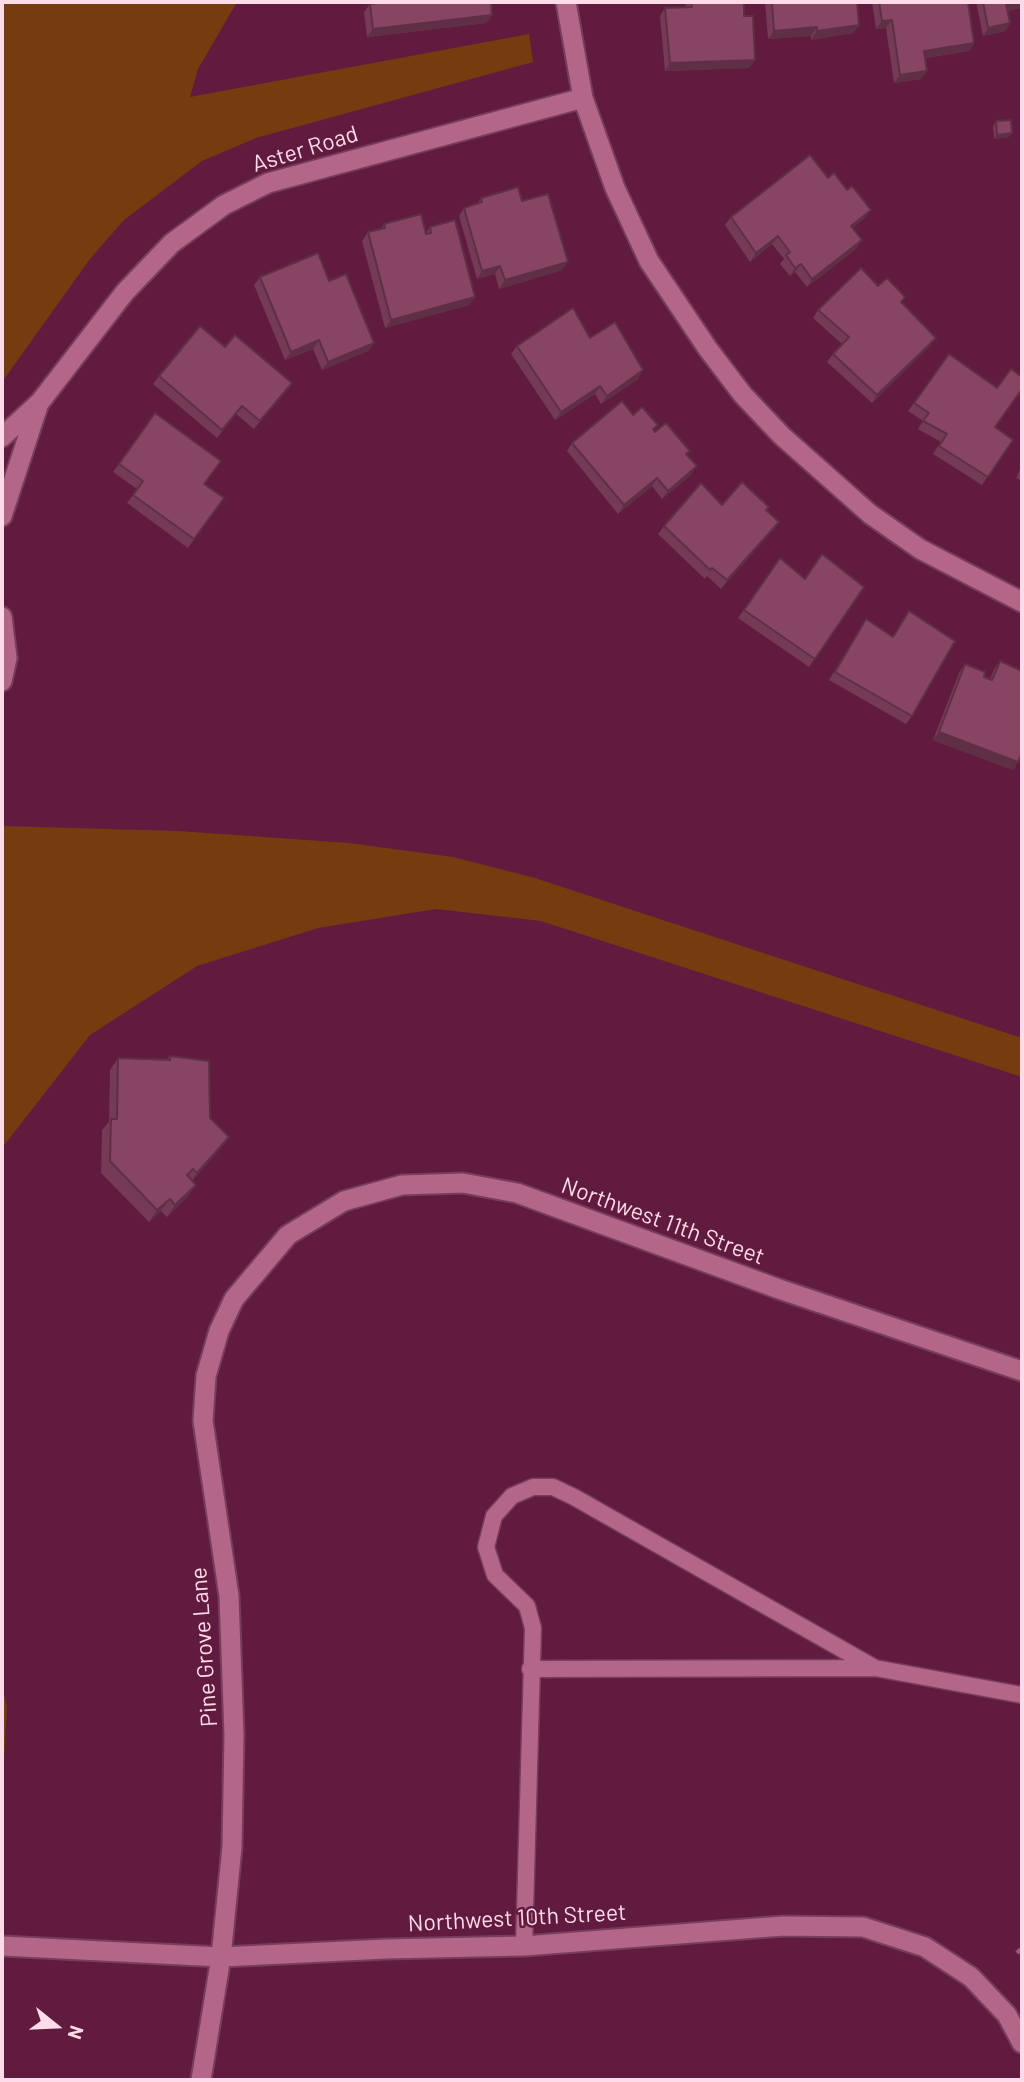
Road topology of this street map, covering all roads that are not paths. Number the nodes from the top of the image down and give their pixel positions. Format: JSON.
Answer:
{"nodes":[{"id":1,"x":566,"y":2,"type":"edge"},
{"id":2,"x":583,"y":98,"type":"junction"},
{"id":3,"x":40,"y":402,"type":"junction"},
{"id":4,"x":2,"y":437,"type":"edge"},
{"id":5,"x":2,"y":516,"type":"edge"},
{"id":6,"x":1022,"y":603,"type":"edge"},
{"id":7,"x":2,"y":617,"type":"edge"},
{"id":8,"x":2,"y":681,"type":"edge"},
{"id":9,"x":288,"y":1234,"type":"joint"},
{"id":10,"x":1022,"y":1371,"type":"edge"},
{"id":11,"x":875,"y":1668,"type":"junction"},
{"id":12,"x":530,"y":1669,"type":"junction"},
{"id":13,"x":1022,"y":1695,"type":"edge"},
{"id":14,"x":2,"y":1946,"type":"edge"},
{"id":15,"x":524,"y":1946,"type":"junction"},
{"id":16,"x":221,"y":1957,"type":"junction"},
{"id":17,"x":1022,"y":2043,"type":"edge"},
{"id":18,"x":201,"y":2080,"type":"edge"}],
"edges":[{"from":1,"to":2,"type":"street"},
{"from":2,"to":3,"type":"street","name":"Aster Road"},
{"from":2,"to":6,"type":"street"},
{"from":3,"to":4,"type":"street","name":"Aster Road"},
{"from":3,"to":5,"type":"street","name":"Aster Road"},
{"from":7,"to":8,"type":"street"},
{"from":9,"to":10,"type":"street","name":"Northwest 11th Street"},
{"from":9,"to":16,"type":"street","name":"Pine Grove Lane"},
{"from":11,"to":12,"type":"lane"},
{"from":11,"to":12,"type":"lane"},
{"from":11,"to":13,"type":"lane"},
{"from":12,"to":15,"type":"lane"},
{"from":14,"to":16,"type":"street","name":"Northwest 10th Street"},
{"from":15,"to":16,"type":"street","name":"Northwest 10th Street"},
{"from":15,"to":17,"type":"street","name":"Northwest 10th Street"},
{"from":16,"to":18,"type":"street","name":"Pine Grove Lane"}]}
